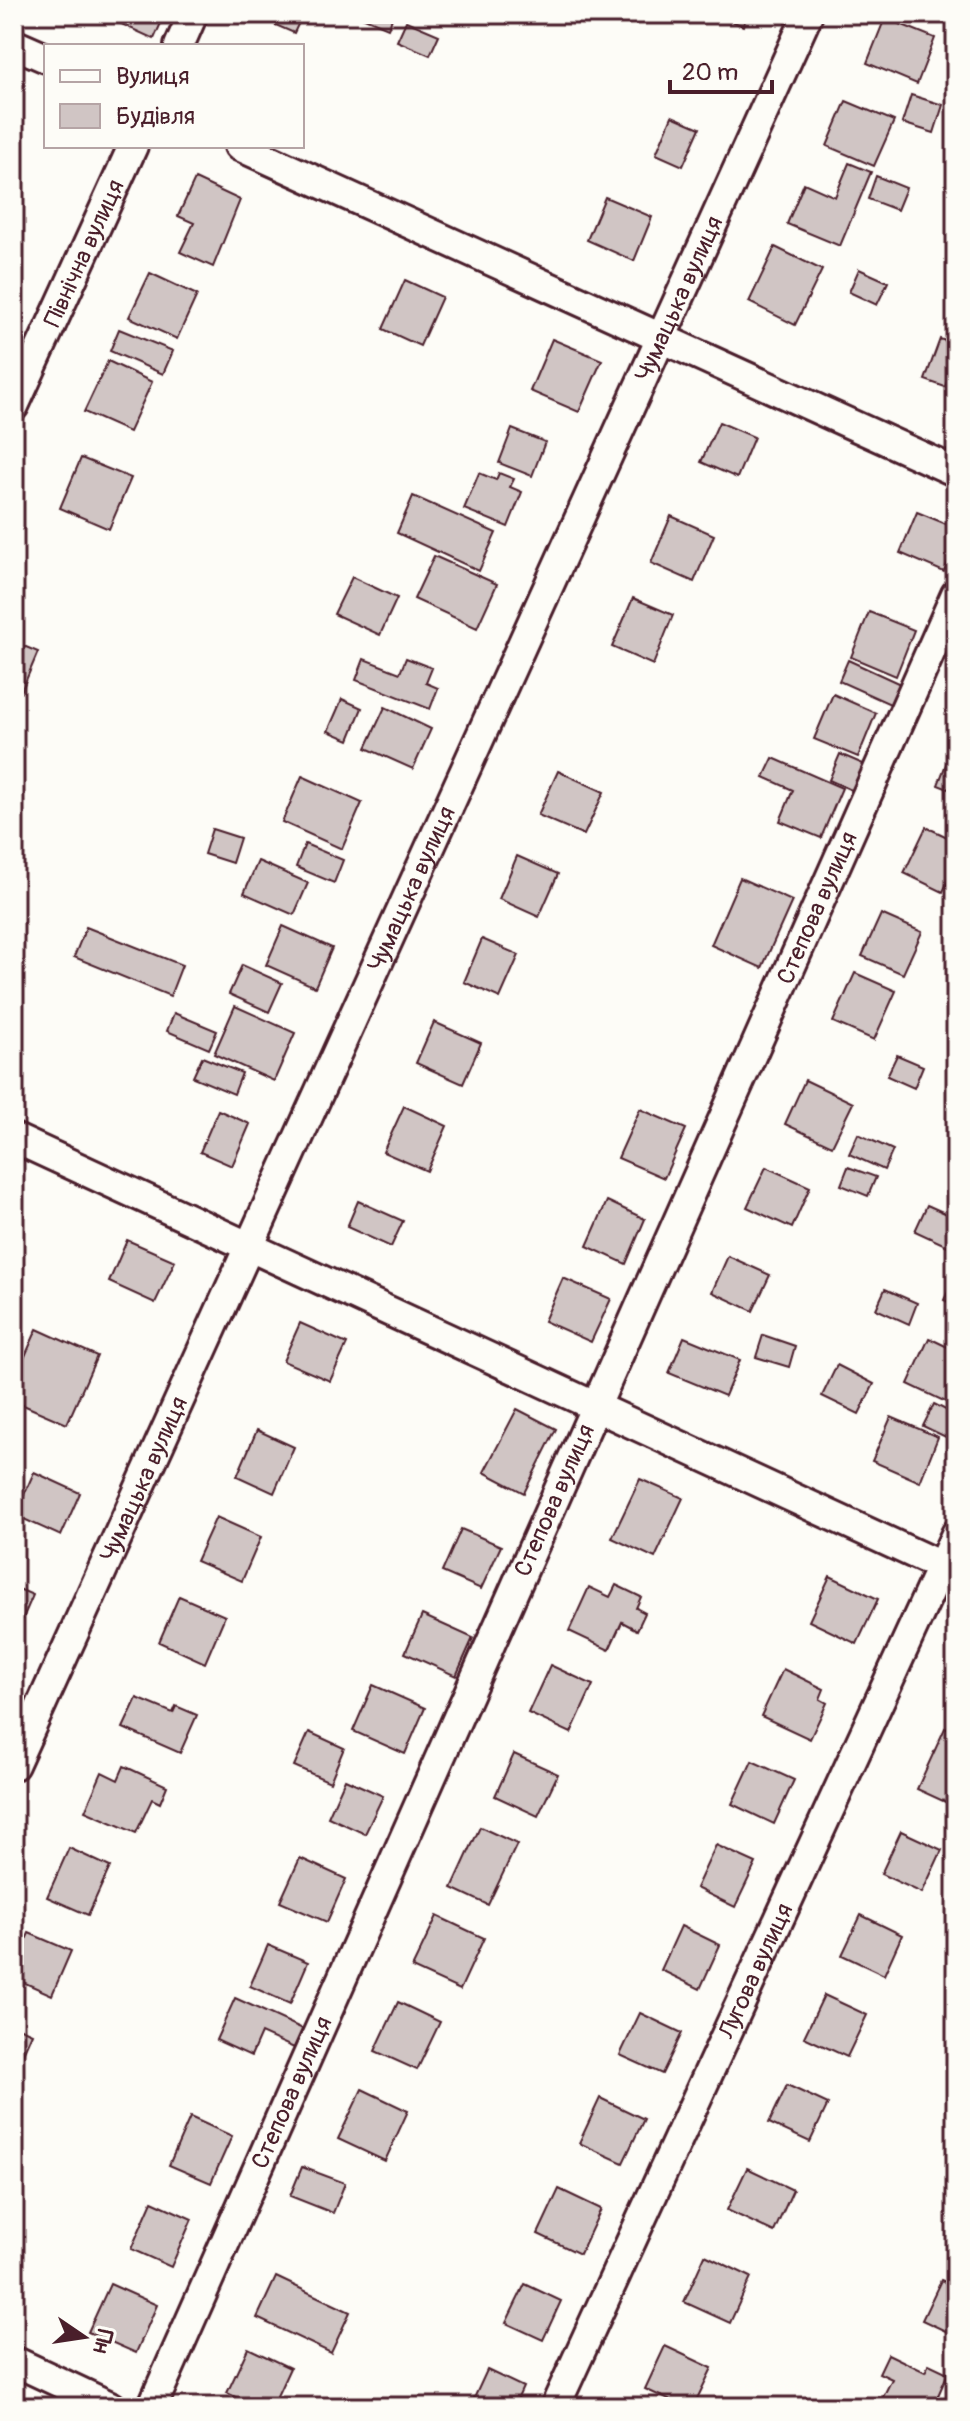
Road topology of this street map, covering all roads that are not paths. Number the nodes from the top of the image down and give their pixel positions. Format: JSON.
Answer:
{"nodes":[{"id":1,"x":193,"y":14,"type":"edge"},
{"id":2,"x":808,"y":14,"type":"edge"},
{"id":3,"x":14,"y":44,"type":"edge"},
{"id":4,"x":180,"y":44,"type":"edge"},
{"id":5,"x":44,"y":57,"type":"edge"},
{"id":6,"x":132,"y":148,"type":"edge"},
{"id":7,"x":243,"y":148,"type":"edge"},
{"id":8,"x":661,"y":338,"type":"junction"},
{"id":9,"x":14,"y":406,"type":"edge"},
{"id":10,"x":956,"y":472,"type":"edge"},
{"id":11,"x":956,"y":594,"type":"edge"},
{"id":12,"x":14,"y":1138,"type":"edge"},
{"id":13,"x":249,"y":1247,"type":"junction"},
{"id":14,"x":596,"y":1407,"type":"junction"},
{"id":15,"x":956,"y":1534,"type":"edge"},
{"id":16,"x":949,"y":1570,"type":"edge"},
{"id":17,"x":14,"y":1765,"type":"edge"},
{"id":18,"x":14,"y":2361,"type":"edge"},
{"id":19,"x":112,"y":2407,"type":"edge"},
{"id":20,"x":152,"y":2407,"type":"edge"},
{"id":21,"x":555,"y":2407,"type":"edge"}],
"edges":[{"from":1,"to":4,"type":"street"},
{"from":2,"to":8,"type":"street","name":"Чумацька вулиця"},
{"from":3,"to":5,"type":"street"},
{"from":6,"to":9,"type":"street","name":"Північна вулиця"},
{"from":7,"to":8,"type":"street"},
{"from":8,"to":10,"type":"street"},
{"from":8,"to":13,"type":"street","name":"Чумацька вулиця"},
{"from":11,"to":14,"type":"street","name":"Степова вулиця"},
{"from":12,"to":13,"type":"street"},
{"from":13,"to":14,"type":"street"},
{"from":13,"to":17,"type":"street","name":"Чумацька вулиця"},
{"from":14,"to":16,"type":"street"},
{"from":14,"to":20,"type":"street","name":"Степова вулиця"},
{"from":15,"to":16,"type":"street","name":"Лугова вулиця"},
{"from":16,"to":21,"type":"street","name":"Лугова вулиця"},
{"from":18,"to":19,"type":"street"}]}
